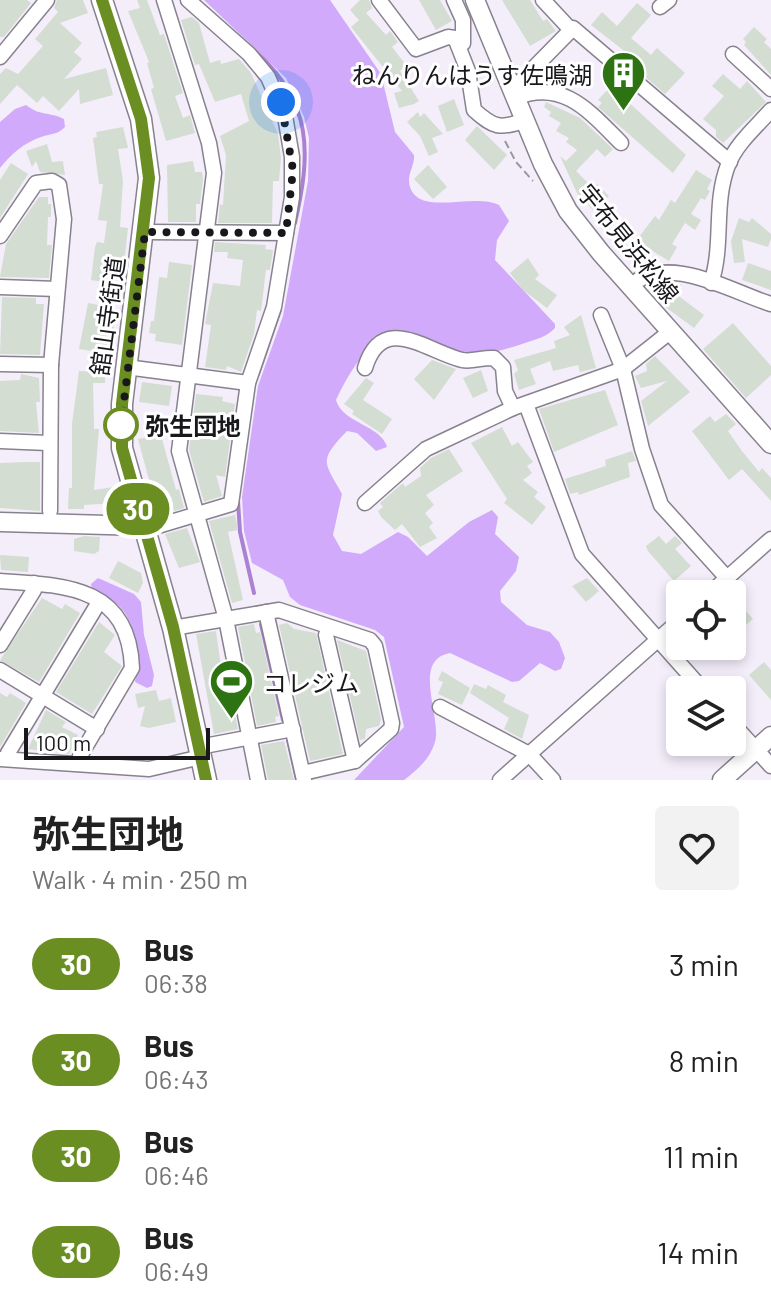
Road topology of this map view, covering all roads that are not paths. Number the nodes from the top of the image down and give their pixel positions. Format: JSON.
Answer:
{"nodes":[{"id":1,"x":47,"y":0,"type":"edge"},
{"id":2,"x":164,"y":0,"type":"edge"},
{"id":3,"x":188,"y":0,"type":"edge"},
{"id":4,"x":379,"y":0,"type":"edge"},
{"id":5,"x":454,"y":0,"type":"edge"},
{"id":6,"x":475,"y":0,"type":"edge"},
{"id":7,"x":543,"y":0,"type":"edge"},
{"id":8,"x":107,"y":1,"type":"edge"},
{"id":9,"x":571,"y":30,"type":"junction"},
{"id":10,"x":459,"y":45,"type":"junction"},
{"id":11,"x":1,"y":52,"type":"edge"},
{"id":12,"x":733,"y":54,"type":"dead end"},
{"id":13,"x":771,"y":89,"type":"edge"},
{"id":14,"x":513,"y":92,"type":"junction"},
{"id":15,"x":525,"y":120,"type":"junction"},
{"id":16,"x":768,"y":120,"type":"edge"},
{"id":17,"x":621,"y":143,"type":"dead end"},
{"id":18,"x":730,"y":162,"type":"junction"},
{"id":19,"x":145,"y":232,"type":"junction"},
{"id":20,"x":207,"y":233,"type":"junction"},
{"id":21,"x":286,"y":233,"type":"junction"},
{"id":22,"x":0,"y":236,"type":"edge"},
{"id":23,"x":711,"y":283,"type":"junction"},
{"id":24,"x":630,"y":286,"type":"junction"},
{"id":25,"x":0,"y":287,"type":"edge"},
{"id":26,"x":57,"y":289,"type":"junction"},
{"id":27,"x":771,"y":304,"type":"edge"},
{"id":28,"x":601,"y":315,"type":"dead end"},
{"id":29,"x":671,"y":331,"type":"junction"},
{"id":30,"x":0,"y":364,"type":"edge"},
{"id":31,"x":51,"y":365,"type":"junction"},
{"id":32,"x":126,"y":367,"type":"junction"},
{"id":33,"x":365,"y":368,"type":"dead end"},
{"id":34,"x":623,"y":369,"type":"junction"},
{"id":35,"x":189,"y":375,"type":"junction"},
{"id":36,"x":248,"y":383,"type":"junction"},
{"id":37,"x":519,"y":406,"type":"junction"},
{"id":38,"x":0,"y":441,"type":"edge"},
{"id":39,"x":48,"y":443,"type":"junction"},
{"id":40,"x":771,"y":444,"type":"edge"},
{"id":41,"x":365,"y":503,"type":"dead end"},
{"id":42,"x":50,"y":511,"type":"dead end"},
{"id":43,"x":198,"y":514,"type":"junction"},
{"id":44,"x":0,"y":522,"type":"edge"},
{"id":45,"x":143,"y":526,"type":"junction"},
{"id":46,"x":771,"y":539,"type":"edge"},
{"id":47,"x":727,"y":578,"type":"junction"},
{"id":48,"x":725,"y":580,"type":"edge"},
{"id":49,"x":0,"y":581,"type":"edge"},
{"id":50,"x":34,"y":583,"type":"junction"},
{"id":51,"x":99,"y":602,"type":"junction"},
{"id":52,"x":266,"y":612,"type":"junction"},
{"id":53,"x":226,"y":619,"type":"junction"},
{"id":54,"x":329,"y":627,"type":"junction"},
{"id":55,"x":173,"y":628,"type":"junction"},
{"id":56,"x":666,"y":632,"type":"edge"},
{"id":57,"x":658,"y":639,"type":"junction"},
{"id":58,"x":0,"y":645,"type":"edge"},
{"id":59,"x":0,"y":670,"type":"edge"},
{"id":60,"x":691,"y":676,"type":"edge"},
{"id":61,"x":43,"y":696,"type":"junction"},
{"id":62,"x":440,"y":707,"type":"dead end"},
{"id":63,"x":97,"y":729,"type":"junction"},
{"id":64,"x":293,"y":729,"type":"junction"},
{"id":65,"x":771,"y":736,"type":"edge"},
{"id":66,"x":249,"y":737,"type":"junction"},
{"id":67,"x":746,"y":738,"type":"edge"},
{"id":68,"x":756,"y":749,"type":"junction"},
{"id":69,"x":200,"y":752,"type":"junction"},
{"id":70,"x":529,"y":754,"type":"junction"},
{"id":71,"x":4,"y":759,"type":"edge"},
{"id":72,"x":355,"y":761,"type":"junction"},
{"id":73,"x":80,"y":764,"type":"junction"},
{"id":74,"x":771,"y":766,"type":"edge"},
{"id":75,"x":303,"y":776,"type":"edge"},
{"id":76,"x":206,"y":780,"type":"edge"},
{"id":77,"x":258,"y":780,"type":"edge"},
{"id":78,"x":500,"y":780,"type":"edge"},
{"id":79,"x":553,"y":780,"type":"edge"},
{"id":80,"x":722,"y":780,"type":"edge"}],
"edges":[{"from":1,"to":11,"type":"street"},
{"from":2,"to":20,"type":"street"},
{"from":3,"to":21,"type":"street"},
{"from":4,"to":10,"type":"street"},
{"from":5,"to":10,"type":"street"},
{"from":6,"to":14,"type":"main road","name":"宇布見浜松線"},
{"from":7,"to":9,"type":"street"},
{"from":8,"to":19,"type":"main road","name":"舘山寺街道"},
{"from":9,"to":14,"type":"street"},
{"from":9,"to":18,"type":"street"},
{"from":10,"to":15,"type":"street"},
{"from":12,"to":13,"type":"street"},
{"from":14,"to":15,"type":"main road","name":"宇布見浜松線"},
{"from":14,"to":17,"type":"street"},
{"from":15,"to":24,"type":"main road","name":"宇布見浜松線"},
{"from":16,"to":18,"type":"street"},
{"from":18,"to":23,"type":"street"},
{"from":19,"to":20,"type":"street"},
{"from":19,"to":32,"type":"main road","name":"舘山寺街道"},
{"from":20,"to":21,"type":"street"},
{"from":20,"to":35,"type":"street"},
{"from":21,"to":36,"type":"street"},
{"from":22,"to":26,"type":"street"},
{"from":23,"to":24,"type":"street"},
{"from":23,"to":27,"type":"street"},
{"from":24,"to":29,"type":"main road","name":"宇布見浜松線"},
{"from":25,"to":26,"type":"street"},
{"from":26,"to":31,"type":"street"},
{"from":28,"to":34,"type":"street"},
{"from":29,"to":34,"type":"street"},
{"from":29,"to":40,"type":"main road","name":"宇布見浜松線"},
{"from":30,"to":31,"type":"street"},
{"from":31,"to":39,"type":"street"},
{"from":32,"to":35,"type":"street"},
{"from":32,"to":45,"type":"main road","name":"舘山寺街道"},
{"from":33,"to":37,"type":"street"},
{"from":34,"to":37,"type":"street"},
{"from":34,"to":47,"type":"street"},
{"from":35,"to":36,"type":"street"},
{"from":35,"to":43,"type":"street"},
{"from":36,"to":43,"type":"street"},
{"from":37,"to":41,"type":"street"},
{"from":37,"to":57,"type":"street"},
{"from":38,"to":39,"type":"street"},
{"from":39,"to":42,"type":"street"},
{"from":43,"to":45,"type":"street"},
{"from":43,"to":53,"type":"street"},
{"from":44,"to":45,"type":"main road"},
{"from":45,"to":55,"type":"main road","name":"舘山寺街道"},
{"from":46,"to":47,"type":"street"},
{"from":47,"to":48,"type":"street"},
{"from":49,"to":50,"type":"street"},
{"from":50,"to":51,"type":"street"},
{"from":50,"to":58,"type":"street"},
{"from":51,"to":61,"type":"street"},
{"from":51,"to":63,"type":"street"},
{"from":52,"to":53,"type":"street"},
{"from":52,"to":54,"type":"street"},
{"from":52,"to":64,"type":"street"},
{"from":53,"to":55,"type":"street"},
{"from":53,"to":66,"type":"street"},
{"from":54,"to":72,"type":"street"},
{"from":54,"to":72,"type":"street"},
{"from":55,"to":69,"type":"main road","name":"舘山寺街道"},
{"from":56,"to":57,"type":"street"},
{"from":57,"to":60,"type":"street"},
{"from":57,"to":70,"type":"street"},
{"from":59,"to":61,"type":"street"},
{"from":61,"to":63,"type":"street"},
{"from":61,"to":71,"type":"street"},
{"from":62,"to":70,"type":"street"},
{"from":63,"to":73,"type":"street"},
{"from":64,"to":66,"type":"street"},
{"from":64,"to":75,"type":"street"},
{"from":65,"to":68,"type":"main road"},
{"from":66,"to":69,"type":"street"},
{"from":66,"to":77,"type":"street"},
{"from":67,"to":68,"type":"street"},
{"from":68,"to":74,"type":"street"},
{"from":68,"to":80,"type":"main road"},
{"from":69,"to":73,"type":"street"},
{"from":69,"to":76,"type":"main road","name":"舘山寺街道"},
{"from":70,"to":78,"type":"street"},
{"from":70,"to":79,"type":"street"},
{"from":71,"to":73,"type":"street"},
{"from":72,"to":75,"type":"street"}]}
